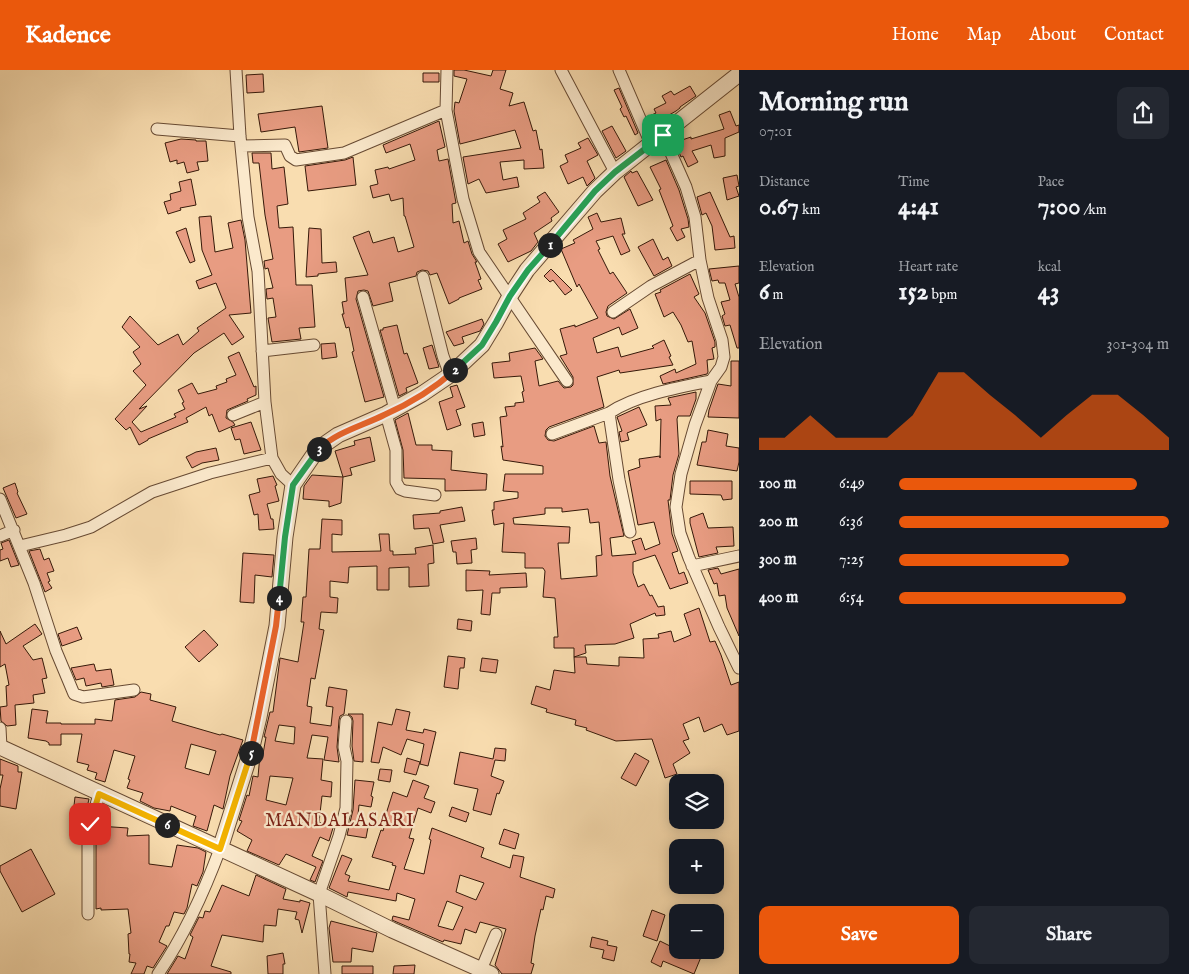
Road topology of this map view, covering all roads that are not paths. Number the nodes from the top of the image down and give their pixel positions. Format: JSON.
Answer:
{"nodes":[{"id":1,"x":236,"y":70,"type":"edge"},
{"id":2,"x":447,"y":70,"type":"edge"},
{"id":3,"x":561,"y":70,"type":"edge"},
{"id":4,"x":619,"y":70,"type":"edge"},
{"id":5,"x":739,"y":74,"type":"edge"},
{"id":6,"x":446,"y":110,"type":"junction"},
{"id":7,"x":157,"y":130,"type":"dead end"},
{"id":8,"x":657,"y":139,"type":"junction"},
{"id":9,"x":241,"y":141,"type":"junction"},
{"id":10,"x":615,"y":172,"type":"junction"},
{"id":11,"x":700,"y":260,"type":"junction"},
{"id":12,"x":423,"y":277,"type":"dead end"},
{"id":13,"x":510,"y":296,"type":"junction"},
{"id":14,"x":363,"y":297,"type":"dead end"},
{"id":15,"x":613,"y":312,"type":"dead end"},
{"id":16,"x":314,"y":345,"type":"dead end"},
{"id":17,"x":262,"y":351,"type":"junction"},
{"id":18,"x":450,"y":374,"type":"junction"},
{"id":19,"x":567,"y":381,"type":"dead end"},
{"id":20,"x":711,"y":381,"type":"junction"},
{"id":21,"x":265,"y":402,"type":"junction"},
{"id":22,"x":390,"y":412,"type":"junction"},
{"id":23,"x":609,"y":413,"type":"junction"},
{"id":24,"x":233,"y":416,"type":"dead end"},
{"id":25,"x":552,"y":434,"type":"dead end"},
{"id":26,"x":272,"y":458,"type":"junction"},
{"id":27,"x":293,"y":485,"type":"junction"},
{"id":28,"x":435,"y":495,"type":"dead end"},
{"id":29,"x":0,"y":499,"type":"edge"},
{"id":30,"x":14,"y":530,"type":"junction"},
{"id":31,"x":630,"y":532,"type":"dead end"},
{"id":32,"x":0,"y":536,"type":"edge"},
{"id":33,"x":20,"y":546,"type":"junction"},
{"id":34,"x":739,"y":556,"type":"edge"},
{"id":35,"x":692,"y":566,"type":"junction"},
{"id":36,"x":739,"y":668,"type":"edge"},
{"id":37,"x":134,"y":690,"type":"dead end"},
{"id":38,"x":346,"y":721,"type":"dead end"},
{"id":39,"x":0,"y":728,"type":"edge"},
{"id":40,"x":1,"y":747,"type":"edge"},
{"id":41,"x":99,"y":794,"type":"junction"},
{"id":42,"x":220,"y":849,"type":"junction"},
{"id":43,"x":319,"y":894,"type":"junction"},
{"id":44,"x":88,"y":914,"type":"dead end"},
{"id":45,"x":496,"y":934,"type":"dead end"},
{"id":46,"x":486,"y":972,"type":"edge"},
{"id":47,"x":158,"y":974,"type":"edge"},
{"id":48,"x":325,"y":974,"type":"edge"}],
"edges":[{"from":1,"to":9,"type":"street"},
{"from":2,"to":6,"type":"street"},
{"from":3,"to":10,"type":"street"},
{"from":4,"to":8,"type":"street"},
{"from":5,"to":8,"type":"street"},
{"from":6,"to":9,"type":"street"},
{"from":6,"to":13,"type":"street"},
{"from":7,"to":9,"type":"street"},
{"from":8,"to":10,"type":"street"},
{"from":8,"to":11,"type":"street"},
{"from":9,"to":17,"type":"street"},
{"from":10,"to":13,"type":"street"},
{"from":11,"to":15,"type":"street"},
{"from":11,"to":20,"type":"street"},
{"from":12,"to":18,"type":"street"},
{"from":13,"to":18,"type":"street"},
{"from":13,"to":19,"type":"street"},
{"from":14,"to":22,"type":"street"},
{"from":16,"to":17,"type":"street"},
{"from":17,"to":21,"type":"street"},
{"from":18,"to":22,"type":"street"},
{"from":20,"to":23,"type":"street"},
{"from":20,"to":35,"type":"street"},
{"from":21,"to":24,"type":"street"},
{"from":21,"to":26,"type":"street"},
{"from":22,"to":27,"type":"street"},
{"from":22,"to":28,"type":"street"},
{"from":23,"to":25,"type":"street"},
{"from":23,"to":31,"type":"street"},
{"from":26,"to":27,"type":"street"},
{"from":26,"to":33,"type":"street"},
{"from":27,"to":42,"type":"street"},
{"from":29,"to":30,"type":"street"},
{"from":30,"to":32,"type":"street"},
{"from":30,"to":33,"type":"street"},
{"from":33,"to":37,"type":"street"},
{"from":34,"to":35,"type":"street"},
{"from":35,"to":36,"type":"street"},
{"from":38,"to":43,"type":"street"},
{"from":39,"to":40,"type":"street"},
{"from":40,"to":41,"type":"street"},
{"from":41,"to":42,"type":"street"},
{"from":41,"to":44,"type":"street"},
{"from":42,"to":43,"type":"street"},
{"from":42,"to":47,"type":"street"},
{"from":43,"to":46,"type":"street"},
{"from":43,"to":48,"type":"street"},
{"from":45,"to":46,"type":"street"}]}
